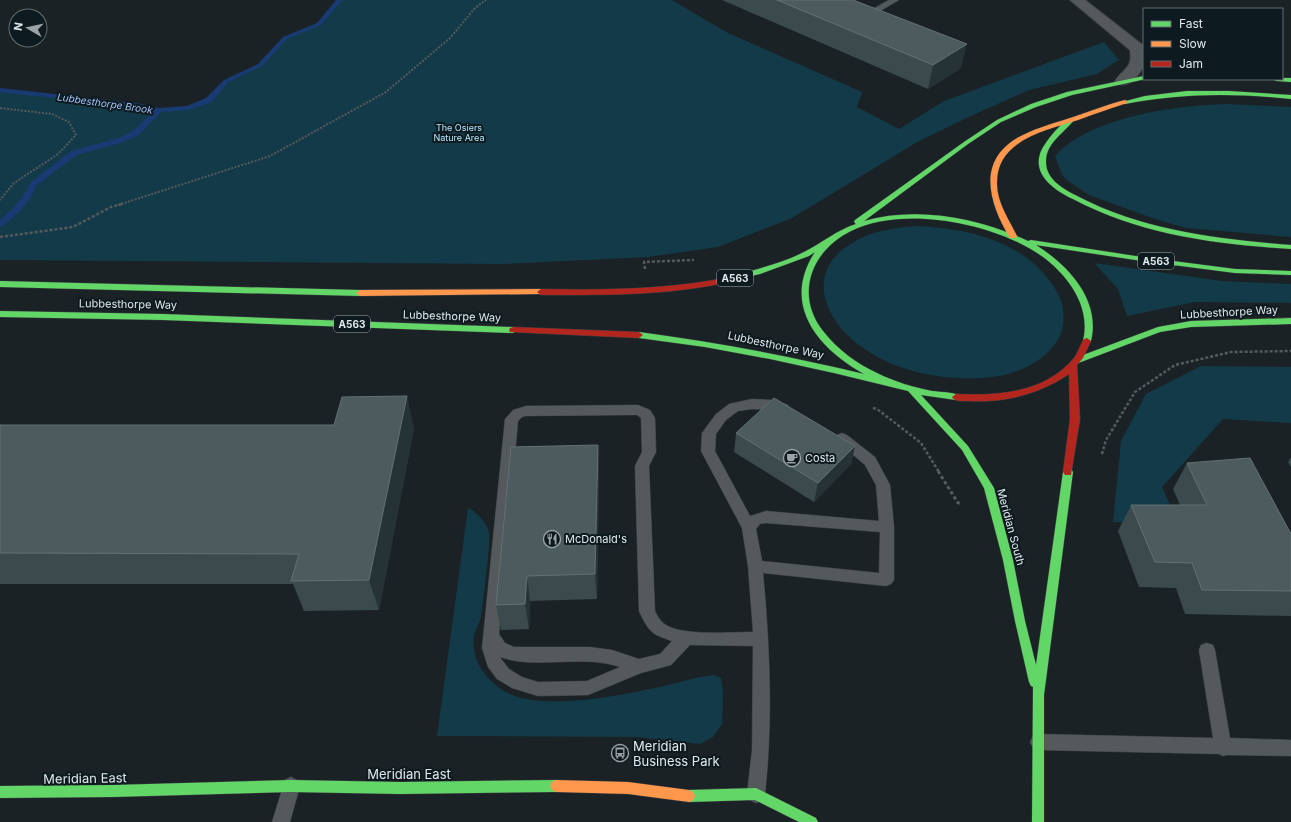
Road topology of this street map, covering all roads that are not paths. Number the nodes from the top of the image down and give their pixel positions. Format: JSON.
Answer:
{"nodes":[{"id":1,"x":895,"y":0,"type":"edge"},
{"id":2,"x":1077,"y":0,"type":"edge"},
{"id":3,"x":877,"y":9,"type":"edge"},
{"id":4,"x":1141,"y":49,"type":"edge"},
{"id":5,"x":1143,"y":78,"type":"edge"},
{"id":6,"x":1124,"y":81,"type":"junction"},
{"id":7,"x":1291,"y":97,"type":"edge"},
{"id":8,"x":1071,"y":120,"type":"junction"},
{"id":9,"x":847,"y":230,"type":"junction"},
{"id":10,"x":836,"y":236,"type":"junction"},
{"id":11,"x":1013,"y":236,"type":"junction"},
{"id":12,"x":1022,"y":241,"type":"junction"},
{"id":13,"x":1291,"y":247,"type":"edge"},
{"id":14,"x":1291,"y":273,"type":"edge"},
{"id":15,"x":0,"y":284,"type":"edge"},
{"id":16,"x":0,"y":314,"type":"edge"},
{"id":17,"x":1291,"y":321,"type":"edge"},
{"id":18,"x":1075,"y":363,"type":"junction"},
{"id":19,"x":898,"y":385,"type":"junction"},
{"id":20,"x":911,"y":389,"type":"junction"},
{"id":21,"x":795,"y":412,"type":"edge"},
{"id":22,"x":828,"y":430,"type":"edge"},
{"id":23,"x":887,"y":527,"type":"junction"},
{"id":24,"x":748,"y":528,"type":"junction"},
{"id":25,"x":756,"y":566,"type":"junction"},
{"id":26,"x":491,"y":632,"type":"junction"},
{"id":27,"x":686,"y":638,"type":"junction"},
{"id":28,"x":761,"y":639,"type":"junction"},
{"id":29,"x":1207,"y":650,"type":"dead end"},
{"id":30,"x":639,"y":666,"type":"junction"},
{"id":31,"x":1038,"y":695,"type":"junction"},
{"id":32,"x":1039,"y":742,"type":"junction"},
{"id":33,"x":1223,"y":748,"type":"junction"},
{"id":34,"x":1291,"y":748,"type":"edge"},
{"id":35,"x":291,"y":786,"type":"junction"},
{"id":36,"x":0,"y":792,"type":"edge"},
{"id":37,"x":756,"y":794,"type":"junction"},
{"id":38,"x":281,"y":822,"type":"edge"},
{"id":39,"x":812,"y":822,"type":"edge"},
{"id":40,"x":1038,"y":822,"type":"edge"}],
"edges":[{"from":1,"to":3,"type":"lane"},
{"from":2,"to":4,"type":"street"},
{"from":4,"to":6,"type":"street"},
{"from":5,"to":6,"type":"main road"},
{"from":6,"to":9,"type":"main road"},
{"from":7,"to":8,"type":"main road"},
{"from":8,"to":11,"type":"main road"},
{"from":8,"to":13,"type":"main road"},
{"from":9,"to":10,"type":"main road"},
{"from":9,"to":11,"type":"main road"},
{"from":10,"to":15,"type":"main road","name":"Lubbesthorpe Way","number":"A563"},
{"from":10,"to":19,"type":"main road"},
{"from":11,"to":12,"type":"main road"},
{"from":12,"to":14,"type":"main road","number":"A563"},
{"from":12,"to":18,"type":"main road"},
{"from":16,"to":19,"type":"main road","name":"Lubbesthorpe Way","number":"A563"},
{"from":17,"to":18,"type":"main road","name":"Lubbesthorpe Way"},
{"from":18,"to":20,"type":"main road"},
{"from":18,"to":31,"type":"main road","name":"Meridian South"},
{"from":19,"to":20,"type":"main road"},
{"from":20,"to":31,"type":"main road","name":"Meridian South"},
{"from":21,"to":24,"type":"lane"},
{"from":22,"to":23,"type":"lane"},
{"from":23,"to":24,"type":"lane"},
{"from":23,"to":25,"type":"lane"},
{"from":24,"to":25,"type":"lane"},
{"from":25,"to":28,"type":"lane"},
{"from":26,"to":27,"type":"lane"},
{"from":26,"to":30,"type":"lane"},
{"from":26,"to":30,"type":"lane"},
{"from":27,"to":28,"type":"lane"},
{"from":27,"to":30,"type":"lane"},
{"from":28,"to":37,"type":"lane"},
{"from":29,"to":33,"type":"lane"},
{"from":31,"to":32,"type":"main road","name":"Meridian South"},
{"from":32,"to":33,"type":"lane"},
{"from":32,"to":40,"type":"main road","name":"Meridian South"},
{"from":33,"to":34,"type":"lane"},
{"from":35,"to":36,"type":"main road","name":"Meridian East"},
{"from":35,"to":37,"type":"main road","name":"Meridian East"},
{"from":35,"to":38,"type":"lane"},
{"from":37,"to":39,"type":"main road","name":"Meridian East"}]}
